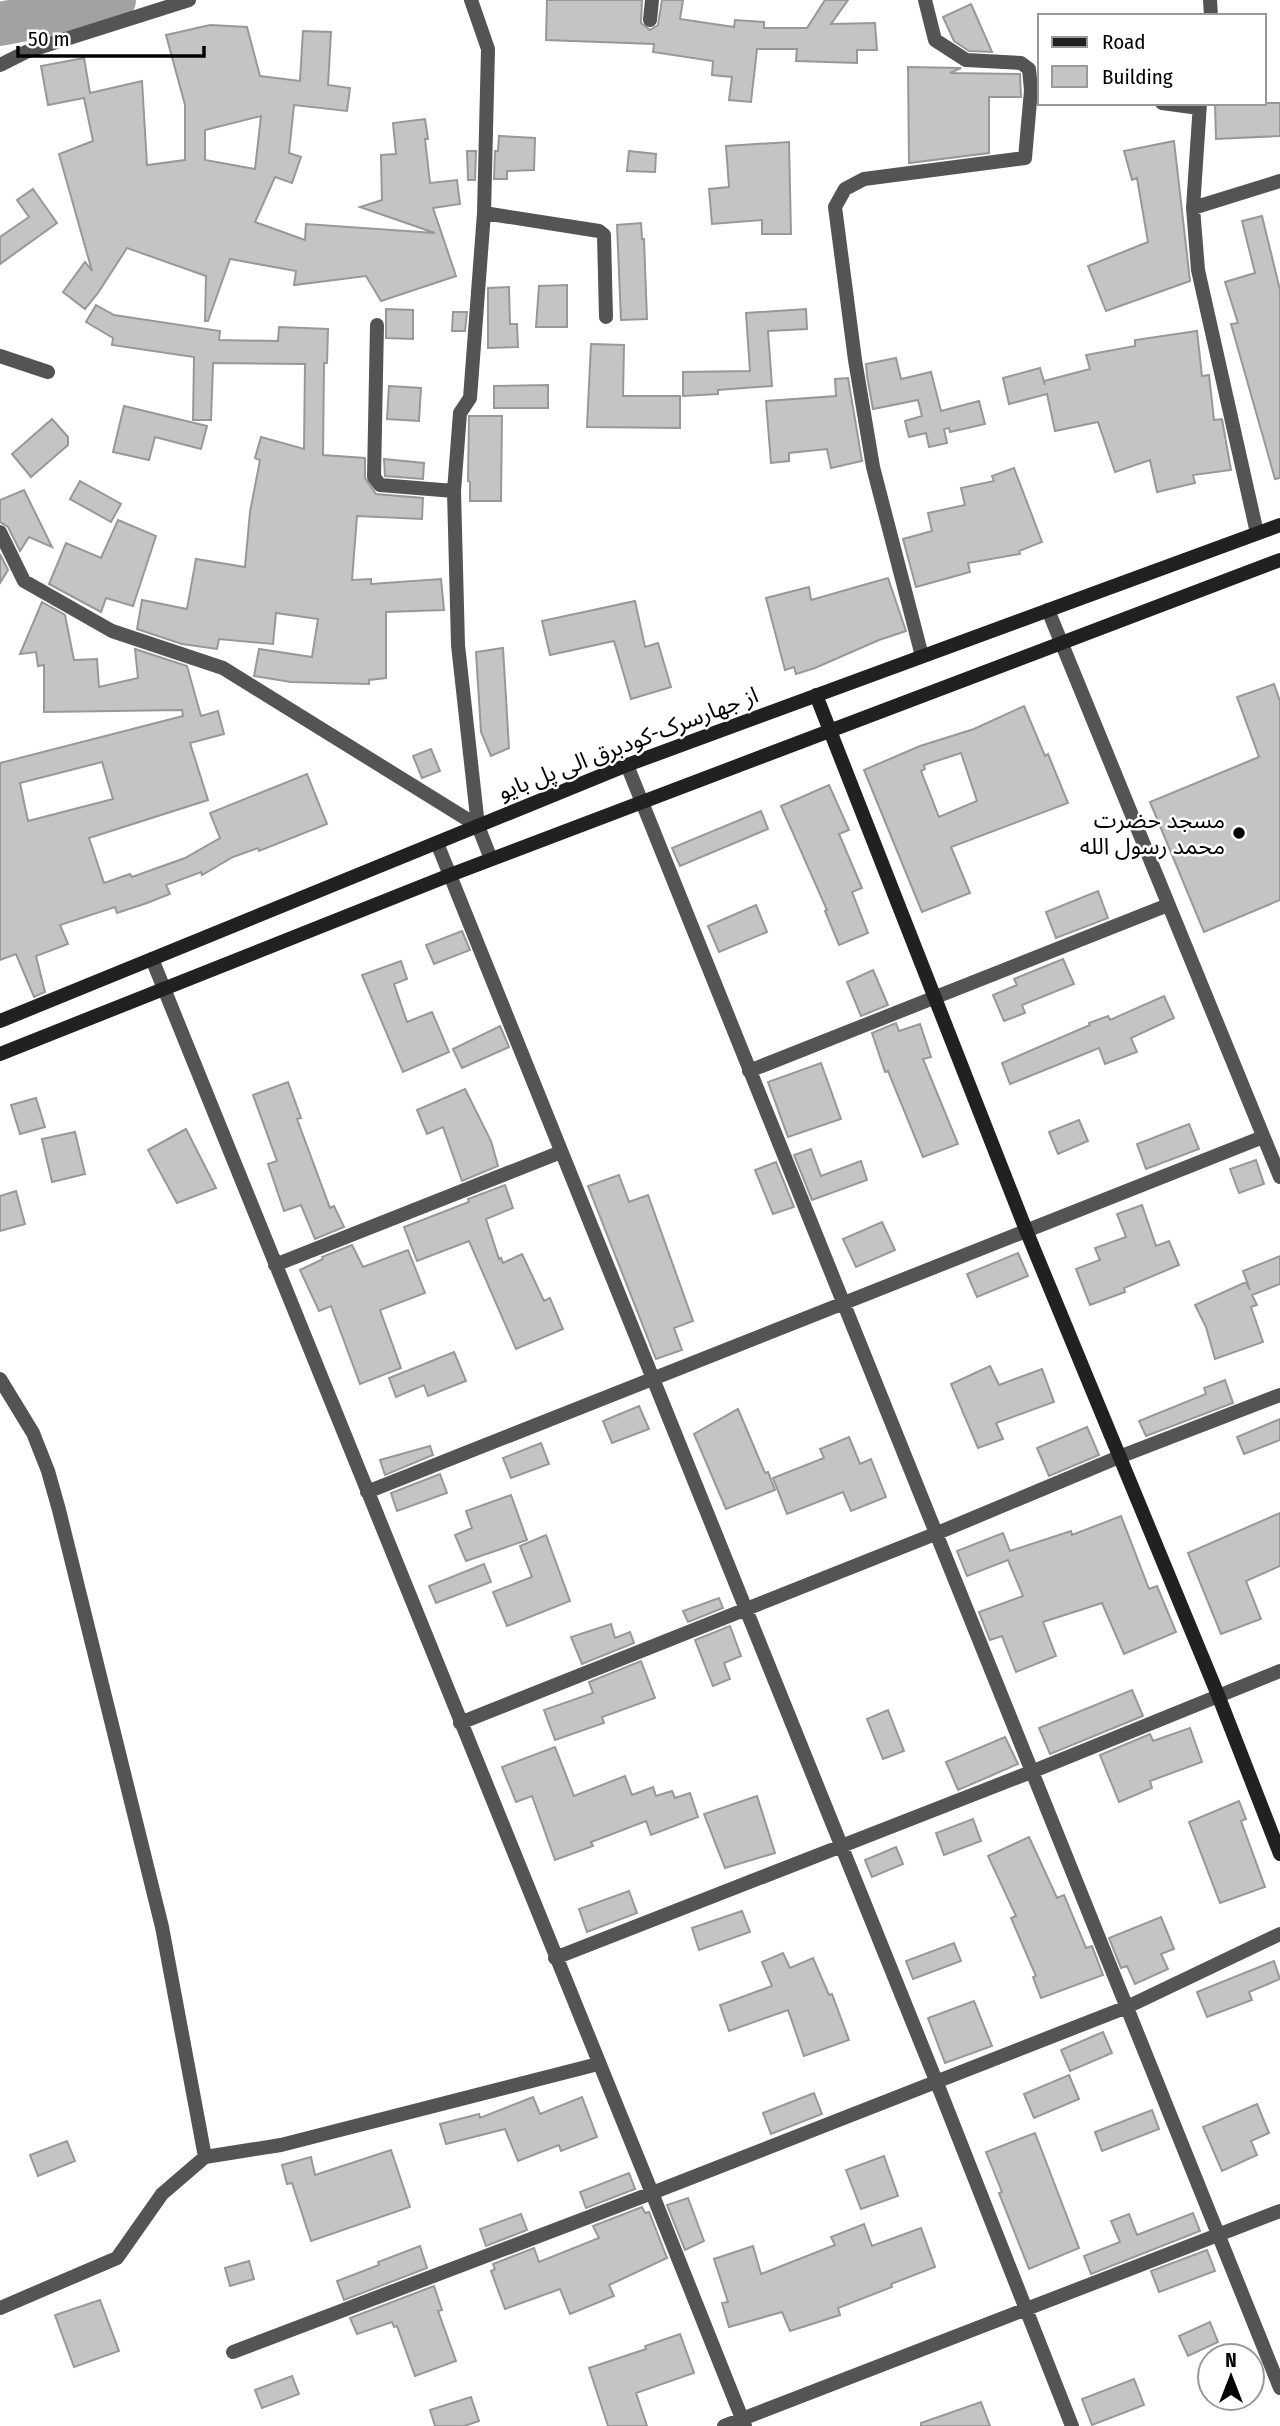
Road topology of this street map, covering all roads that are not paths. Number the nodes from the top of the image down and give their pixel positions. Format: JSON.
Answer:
{"nodes":[{"id":1,"x":189,"y":0,"type":"edge"},
{"id":2,"x":471,"y":0,"type":"edge"},
{"id":3,"x":652,"y":0,"type":"edge"},
{"id":4,"x":925,"y":0,"type":"edge"},
{"id":5,"x":650,"y":20,"type":"dead end"},
{"id":6,"x":0,"y":65,"type":"edge"},
{"id":7,"x":1036,"y":90,"type":"edge"},
{"id":8,"x":1199,"y":106,"type":"edge"},
{"id":9,"x":1280,"y":181,"type":"edge"},
{"id":10,"x":1193,"y":208,"type":"junction"},
{"id":11,"x":484,"y":213,"type":"junction"},
{"id":12,"x":606,"y":317,"type":"dead end"},
{"id":13,"x":377,"y":325,"type":"dead end"},
{"id":14,"x":0,"y":356,"type":"edge"},
{"id":15,"x":48,"y":372,"type":"dead end"},
{"id":16,"x":454,"y":491,"type":"junction"},
{"id":17,"x":1280,"y":525,"type":"edge"},
{"id":18,"x":0,"y":532,"type":"edge"},
{"id":19,"x":1257,"y":534,"type":"junction"},
{"id":20,"x":1280,"y":560,"type":"edge"},
{"id":21,"x":1048,"y":610,"type":"junction"},
{"id":22,"x":1061,"y":643,"type":"junction"},
{"id":23,"x":922,"y":656,"type":"junction"},
{"id":24,"x":816,"y":695,"type":"junction"},
{"id":25,"x":830,"y":730,"type":"junction"},
{"id":26,"x":627,"y":765,"type":"junction"},
{"id":27,"x":642,"y":802,"type":"junction"},
{"id":28,"x":478,"y":826,"type":"junction"},
{"id":29,"x":437,"y":843,"type":"junction"},
{"id":30,"x":491,"y":859,"type":"junction"},
{"id":31,"x":450,"y":874,"type":"junction"},
{"id":32,"x":1168,"y":905,"type":"junction"},
{"id":33,"x":152,"y":959,"type":"junction"},
{"id":34,"x":164,"y":988,"type":"junction"},
{"id":35,"x":936,"y":997,"type":"junction"},
{"id":36,"x":0,"y":1021,"type":"edge"},
{"id":37,"x":0,"y":1054,"type":"edge"},
{"id":38,"x":749,"y":1071,"type":"junction"},
{"id":39,"x":1263,"y":1137,"type":"junction"},
{"id":40,"x":561,"y":1152,"type":"junction"},
{"id":41,"x":1280,"y":1177,"type":"edge"},
{"id":42,"x":1026,"y":1230,"type":"junction"},
{"id":43,"x":275,"y":1265,"type":"junction"},
{"id":44,"x":842,"y":1304,"type":"junction"},
{"id":45,"x":0,"y":1379,"type":"edge"},
{"id":46,"x":652,"y":1379,"type":"junction"},
{"id":47,"x":1280,"y":1395,"type":"edge"},
{"id":48,"x":1119,"y":1457,"type":"junction"},
{"id":49,"x":367,"y":1492,"type":"junction"},
{"id":50,"x":935,"y":1534,"type":"junction"},
{"id":51,"x":745,"y":1609,"type":"junction"},
{"id":52,"x":1280,"y":1671,"type":"edge"},
{"id":53,"x":1218,"y":1695,"type":"junction"},
{"id":54,"x":460,"y":1723,"type":"junction"},
{"id":55,"x":1031,"y":1772,"type":"junction"},
{"id":56,"x":839,"y":1846,"type":"junction"},
{"id":57,"x":1280,"y":1854,"type":"edge"},
{"id":58,"x":1280,"y":1934,"type":"edge"},
{"id":59,"x":555,"y":1958,"type":"junction"},
{"id":60,"x":1127,"y":2007,"type":"junction"},
{"id":61,"x":598,"y":2064,"type":"junction"},
{"id":62,"x":937,"y":2082,"type":"junction"},
{"id":63,"x":205,"y":2157,"type":"junction"},
{"id":64,"x":652,"y":2193,"type":"junction"},
{"id":65,"x":1280,"y":2211,"type":"edge"},
{"id":66,"x":1218,"y":2234,"type":"junction"},
{"id":67,"x":0,"y":2308,"type":"edge"},
{"id":68,"x":1025,"y":2309,"type":"junction"},
{"id":69,"x":233,"y":2352,"type":"dead end"},
{"id":70,"x":1280,"y":2388,"type":"edge"},
{"id":71,"x":743,"y":2423,"type":"edge"},
{"id":72,"x":724,"y":2426,"type":"edge"},
{"id":73,"x":1072,"y":2426,"type":"edge"}],
"edges":[{"from":1,"to":6,"type":"street"},
{"from":2,"to":11,"type":"street"},
{"from":3,"to":5,"type":"street"},
{"from":4,"to":7,"type":"street"},
{"from":7,"to":23,"type":"street"},
{"from":8,"to":10,"type":"street"},
{"from":9,"to":10,"type":"street"},
{"from":10,"to":19,"type":"street"},
{"from":11,"to":12,"type":"street"},
{"from":11,"to":16,"type":"street"},
{"from":13,"to":16,"type":"street"},
{"from":14,"to":15,"type":"street"},
{"from":16,"to":28,"type":"street"},
{"from":17,"to":19,"type":"street","name":"از جهارسرک-کودبرق الی پل بایو"},
{"from":18,"to":28,"type":"street"},
{"from":19,"to":21,"type":"street","name":"از جهارسرک-کودبرق الی پل بایو"},
{"from":20,"to":22,"type":"street"},
{"from":21,"to":22,"type":"street"},
{"from":21,"to":23,"type":"street","name":"از جهارسرک-کودبرق الی پل بایو"},
{"from":22,"to":25,"type":"street"},
{"from":22,"to":32,"type":"street"},
{"from":23,"to":24,"type":"street","name":"از جهارسرک-کودبرق الی پل بایو"},
{"from":24,"to":25,"type":"street"},
{"from":24,"to":26,"type":"street","name":"از جهارسرک-کودبرق الی پل بایو"},
{"from":25,"to":27,"type":"street"},
{"from":25,"to":35,"type":"street"},
{"from":26,"to":27,"type":"street"},
{"from":26,"to":28,"type":"street","name":"از جهارسرک-کودبرق الی پل بایو"},
{"from":27,"to":30,"type":"street"},
{"from":27,"to":38,"type":"street"},
{"from":28,"to":29,"type":"street","name":"از جهارسرک-کودبرق الی پل بایو"},
{"from":28,"to":30,"type":"street"},
{"from":29,"to":31,"type":"street"},
{"from":29,"to":33,"type":"street","name":"از جهارسرک-کودبرق الی پل بایو"},
{"from":30,"to":31,"type":"street"},
{"from":31,"to":34,"type":"street"},
{"from":31,"to":40,"type":"street"},
{"from":32,"to":35,"type":"street"},
{"from":32,"to":39,"type":"street"},
{"from":33,"to":34,"type":"street"},
{"from":33,"to":36,"type":"street","name":"از جهارسرک-کودبرق الی پل بایو"},
{"from":34,"to":37,"type":"street"},
{"from":34,"to":43,"type":"street"},
{"from":35,"to":38,"type":"street"},
{"from":35,"to":42,"type":"street"},
{"from":38,"to":44,"type":"street"},
{"from":39,"to":41,"type":"street"},
{"from":39,"to":42,"type":"street"},
{"from":40,"to":43,"type":"street"},
{"from":40,"to":46,"type":"street"},
{"from":42,"to":44,"type":"street"},
{"from":42,"to":48,"type":"street"},
{"from":43,"to":49,"type":"street"},
{"from":44,"to":46,"type":"street"},
{"from":44,"to":50,"type":"street"},
{"from":45,"to":63,"type":"street"},
{"from":46,"to":49,"type":"street"},
{"from":46,"to":51,"type":"street"},
{"from":47,"to":48,"type":"street"},
{"from":48,"to":50,"type":"street"},
{"from":48,"to":53,"type":"street"},
{"from":49,"to":54,"type":"street"},
{"from":50,"to":51,"type":"street"},
{"from":50,"to":55,"type":"street"},
{"from":51,"to":54,"type":"street"},
{"from":51,"to":56,"type":"street"},
{"from":52,"to":53,"type":"street"},
{"from":53,"to":55,"type":"street"},
{"from":53,"to":57,"type":"street"},
{"from":54,"to":59,"type":"street"},
{"from":55,"to":56,"type":"street"},
{"from":55,"to":60,"type":"street"},
{"from":56,"to":59,"type":"street"},
{"from":56,"to":62,"type":"street"},
{"from":58,"to":60,"type":"street"},
{"from":59,"to":61,"type":"street"},
{"from":60,"to":62,"type":"street"},
{"from":60,"to":66,"type":"street"},
{"from":61,"to":63,"type":"street"},
{"from":61,"to":64,"type":"street"},
{"from":62,"to":64,"type":"street"},
{"from":62,"to":68,"type":"street"},
{"from":63,"to":67,"type":"street"},
{"from":64,"to":69,"type":"street"},
{"from":64,"to":71,"type":"street"},
{"from":65,"to":66,"type":"street"},
{"from":66,"to":68,"type":"street"},
{"from":66,"to":70,"type":"street"},
{"from":68,"to":71,"type":"street"},
{"from":68,"to":73,"type":"street"},
{"from":71,"to":72,"type":"street"}]}
